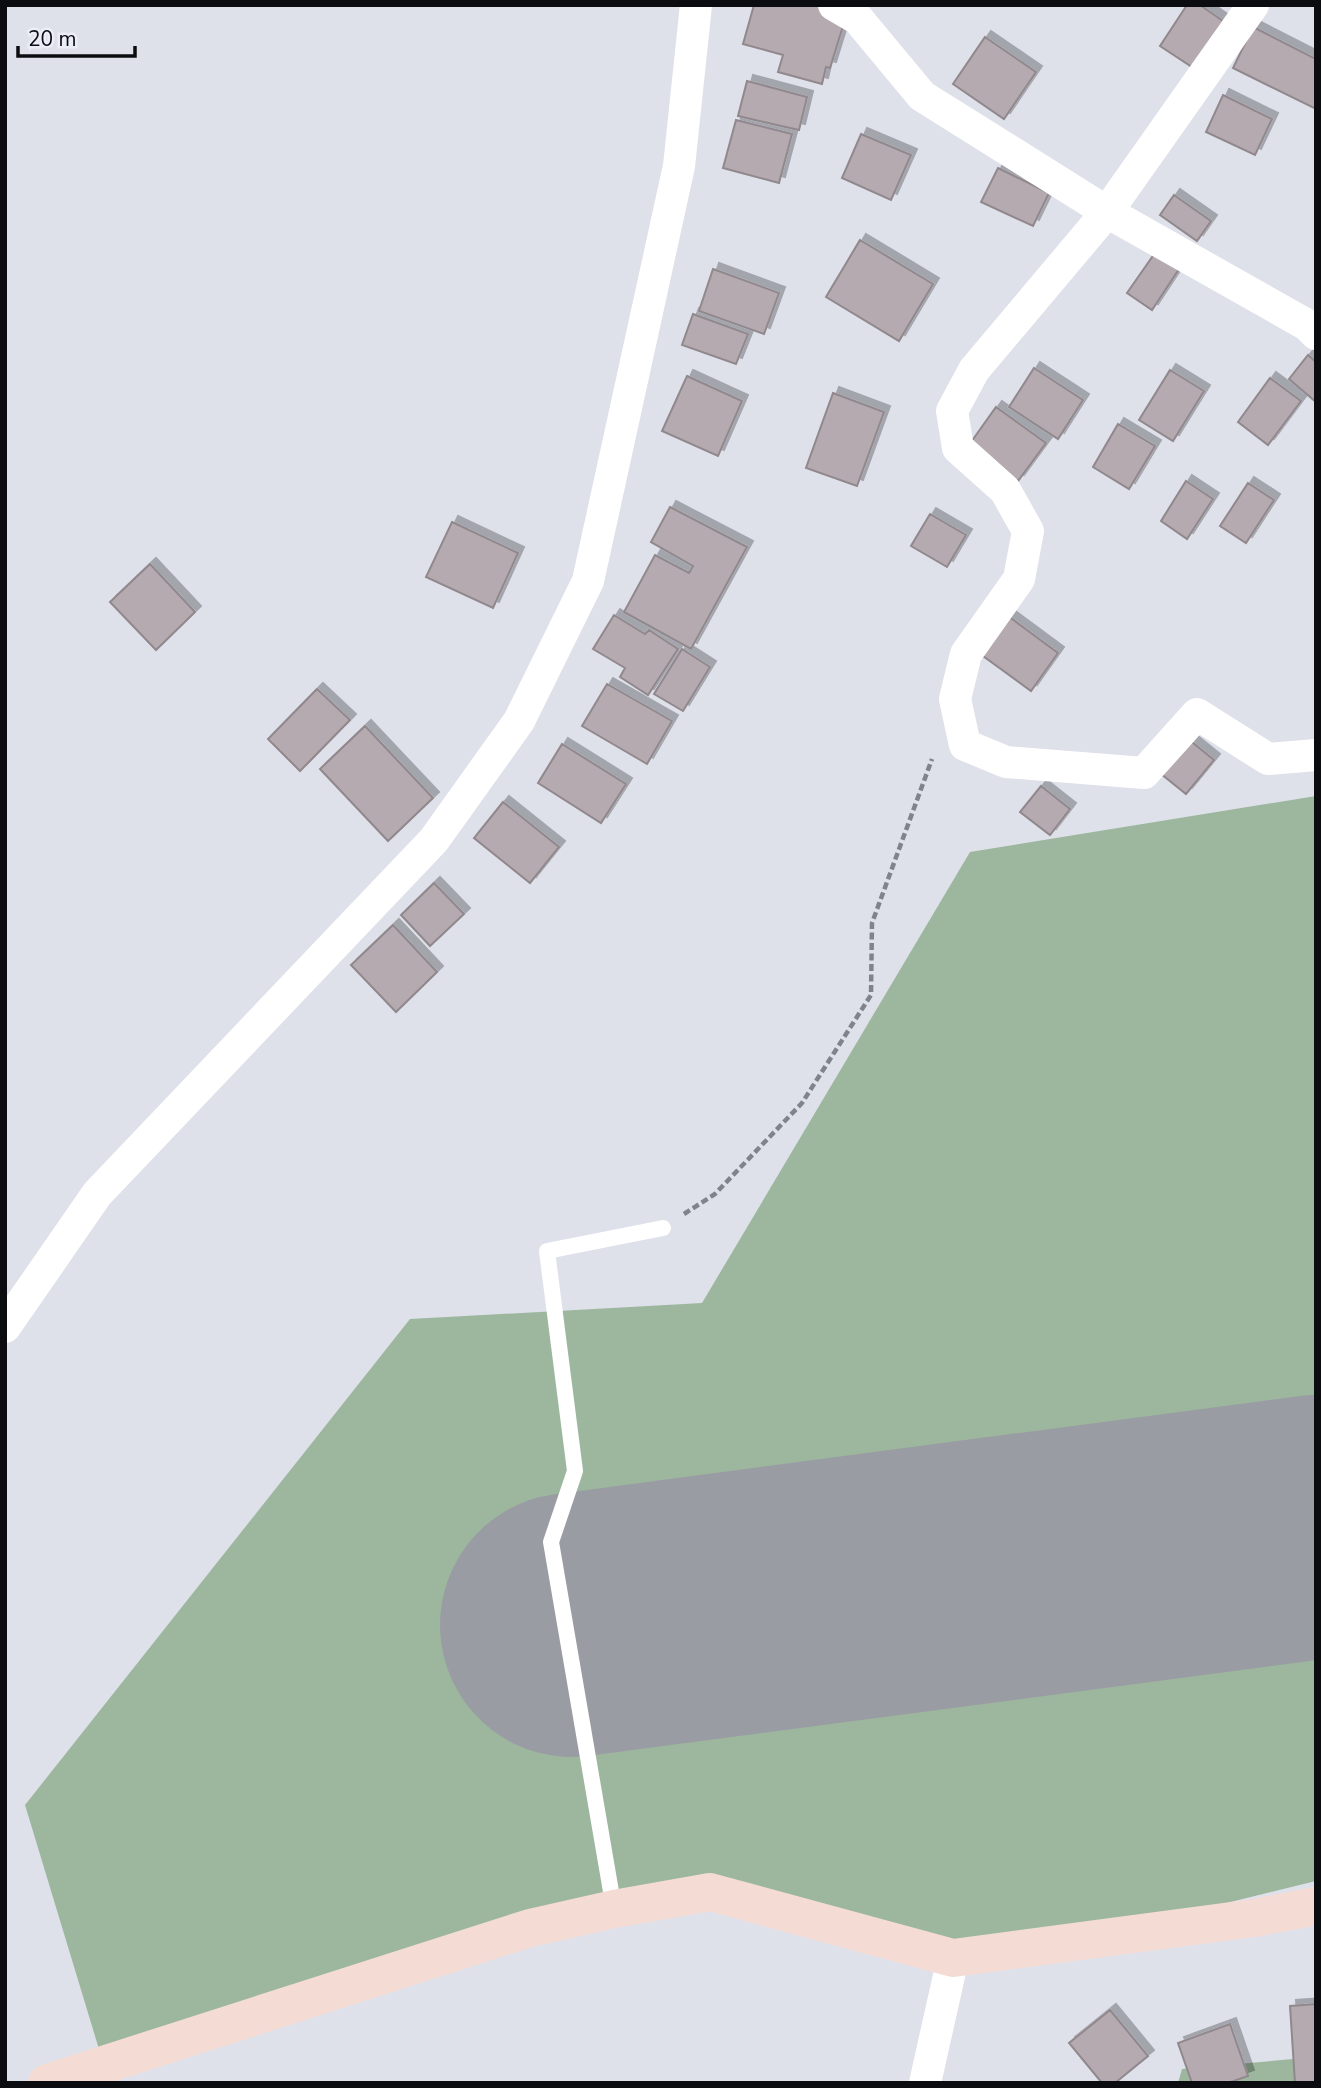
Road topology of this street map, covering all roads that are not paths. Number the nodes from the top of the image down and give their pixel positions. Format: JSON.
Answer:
{"nodes":[{"id":1,"x":696,"y":5,"type":"edge"},
{"id":2,"x":834,"y":5,"type":"edge"},
{"id":3,"x":1253,"y":5,"type":"edge"},
{"id":4,"x":1107,"y":212,"type":"junction"},
{"id":5,"x":1316,"y":334,"type":"edge"},
{"id":6,"x":1316,"y":755,"type":"edge"},
{"id":7,"x":663,"y":1228,"type":"road end"},
{"id":8,"x":5,"y":1327,"type":"edge"},
{"id":9,"x":1316,"y":1906,"type":"edge"},
{"id":10,"x":614,"y":1909,"type":"junction"},
{"id":11,"x":953,"y":1958,"type":"junction"},
{"id":12,"x":47,"y":2083,"type":"edge"},
{"id":13,"x":925,"y":2083,"type":"edge"}],
"edges":[{"from":1,"to":8,"type":"street"},
{"from":2,"to":4,"type":"street"},
{"from":3,"to":4,"type":"street"},
{"from":4,"to":5,"type":"street"},
{"from":4,"to":6,"type":"street"},
{"from":7,"to":10,"type":"lane"},
{"from":9,"to":11,"type":"street"},
{"from":10,"to":11,"type":"street"},
{"from":10,"to":12,"type":"street"},
{"from":11,"to":13,"type":"street"}]}
